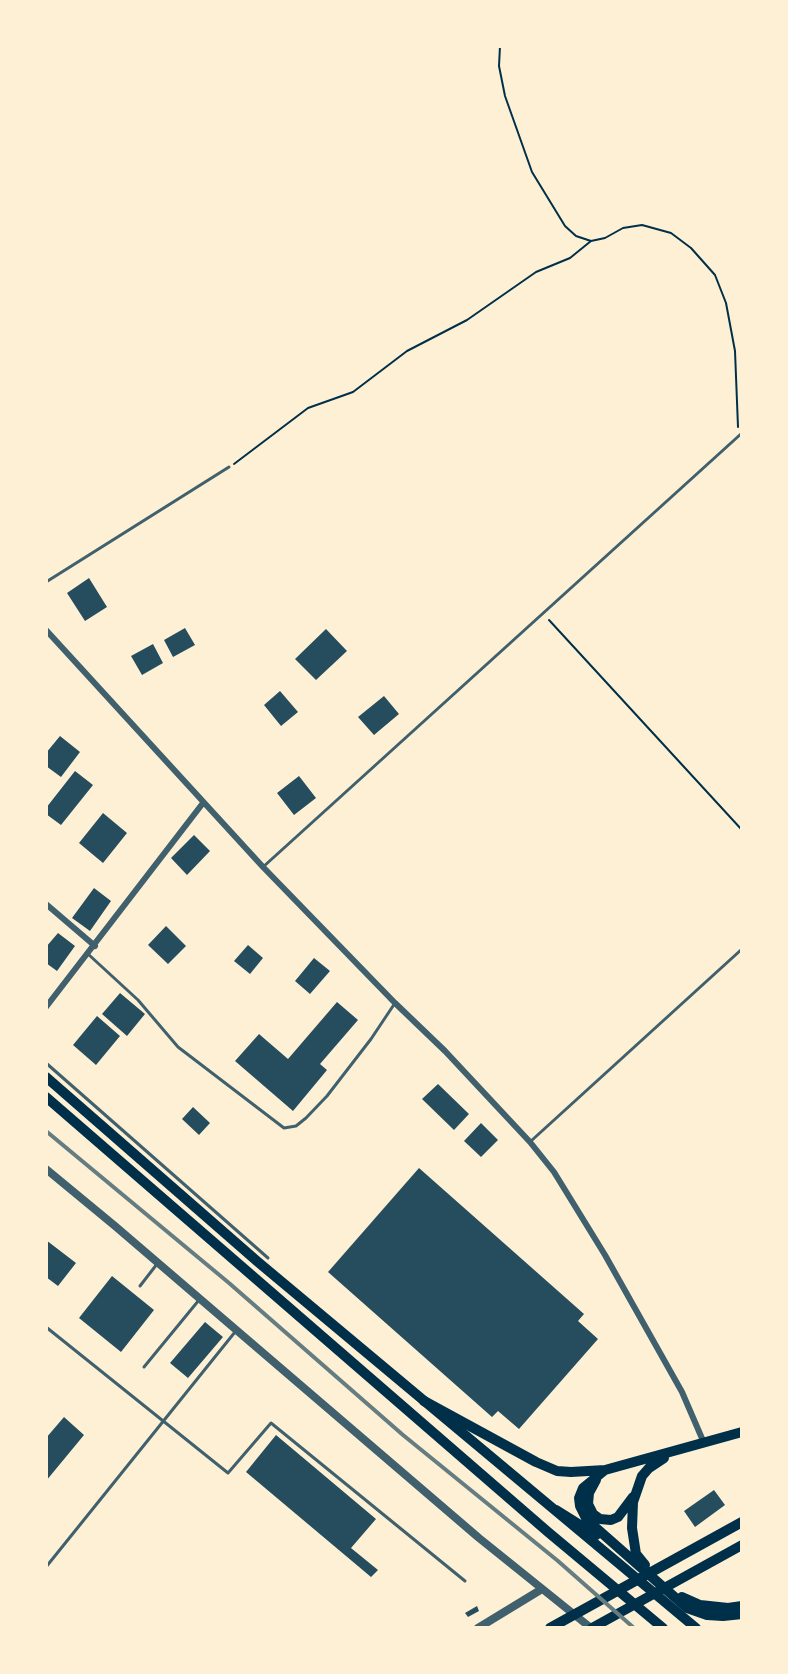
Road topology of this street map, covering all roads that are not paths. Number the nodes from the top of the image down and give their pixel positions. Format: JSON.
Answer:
{"nodes":[{"id":1,"x":740,"y":435,"type":"edge"},
{"id":2,"x":229,"y":467,"type":"road end"},
{"id":3,"x":46,"y":582,"type":"edge"},
{"id":4,"x":46,"y":630,"type":"edge"},
{"id":5,"x":203,"y":803,"type":"junction"},
{"id":6,"x":263,"y":867,"type":"junction"},
{"id":7,"x":46,"y":904,"type":"edge"},
{"id":8,"x":94,"y":946,"type":"junction"},
{"id":9,"x":741,"y":950,"type":"edge"},
{"id":10,"x":88,"y":954,"type":"junction"},
{"id":11,"x":395,"y":1003,"type":"junction"},
{"id":12,"x":46,"y":1007,"type":"edge"},
{"id":13,"x":46,"y":1062,"type":"edge"},
{"id":14,"x":46,"y":1077,"type":"edge"},
{"id":15,"x":46,"y":1098,"type":"edge"},
{"id":16,"x":530,"y":1142,"type":"junction"},
{"id":17,"x":46,"y":1169,"type":"edge"},
{"id":18,"x":263,"y":1260,"type":"junction"},
{"id":19,"x":158,"y":1263,"type":"junction"},
{"id":20,"x":140,"y":1286,"type":"dead end"},
{"id":21,"x":200,"y":1299,"type":"junction"},
{"id":22,"x":47,"y":1327,"type":"edge"},
{"id":23,"x":237,"y":1330,"type":"junction"},
{"id":24,"x":144,"y":1367,"type":"dead end"},
{"id":25,"x":424,"y":1401,"type":"junction"},
{"id":26,"x":164,"y":1423,"type":"junction"},
{"id":27,"x":741,"y":1432,"type":"edge"},
{"id":28,"x":704,"y":1443,"type":"junction"},
{"id":29,"x":672,"y":1453,"type":"junction"},
{"id":30,"x":602,"y":1472,"type":"junction"},
{"id":31,"x":635,"y":1494,"type":"junction"},
{"id":32,"x":556,"y":1510,"type":"junction"},
{"id":33,"x":741,"y":1522,"type":"edge"},
{"id":34,"x":741,"y":1545,"type":"edge"},
{"id":35,"x":620,"y":1549,"type":"junction"},
{"id":36,"x":636,"y":1554,"type":"junction"},
{"id":37,"x":46,"y":1567,"type":"edge"},
{"id":38,"x":465,"y":1581,"type":"dead end"},
{"id":39,"x":542,"y":1589,"type":"junction"},
{"id":40,"x":741,"y":1606,"type":"edge"},
{"id":41,"x":741,"y":1614,"type":"edge"},
{"id":42,"x":478,"y":1628,"type":"edge"},
{"id":43,"x":550,"y":1628,"type":"edge"},
{"id":44,"x":591,"y":1628,"type":"edge"},
{"id":45,"x":663,"y":1628,"type":"edge"},
{"id":46,"x":696,"y":1628,"type":"edge"}],
"edges":[{"from":1,"to":6,"type":"lane"},
{"from":2,"to":3,"type":"lane"},
{"from":4,"to":5,"type":"street"},
{"from":5,"to":6,"type":"street"},
{"from":5,"to":8,"type":"street"},
{"from":6,"to":11,"type":"street"},
{"from":7,"to":8,"type":"street"},
{"from":8,"to":10,"type":"street"},
{"from":9,"to":16,"type":"lane"},
{"from":10,"to":11,"type":"lane"},
{"from":10,"to":12,"type":"street"},
{"from":11,"to":16,"type":"street"},
{"from":13,"to":18,"type":"lane"},
{"from":14,"to":18,"type":"main road"},
{"from":15,"to":45,"type":"main road"},
{"from":16,"to":28,"type":"street"},
{"from":17,"to":19,"type":"street"},
{"from":18,"to":25,"type":"main road"},
{"from":19,"to":20,"type":"lane"},
{"from":19,"to":21,"type":"street"},
{"from":21,"to":23,"type":"street"},
{"from":21,"to":24,"type":"lane"},
{"from":22,"to":26,"type":"lane"},
{"from":23,"to":26,"type":"lane"},
{"from":23,"to":39,"type":"street"},
{"from":25,"to":30,"type":"main road"},
{"from":25,"to":32,"type":"main road"},
{"from":26,"to":37,"type":"lane"},
{"from":26,"to":38,"type":"lane"},
{"from":27,"to":28,"type":"main road"},
{"from":28,"to":29,"type":"main road"},
{"from":29,"to":30,"type":"main road"},
{"from":29,"to":31,"type":"main road"},
{"from":30,"to":31,"type":"main road"},
{"from":30,"to":35,"type":"main road"},
{"from":31,"to":36,"type":"main road"},
{"from":32,"to":35,"type":"main road"},
{"from":32,"to":46,"type":"main road"},
{"from":33,"to":43,"type":"main road"},
{"from":34,"to":44,"type":"main road"},
{"from":35,"to":36,"type":"main road"},
{"from":35,"to":41,"type":"main road"},
{"from":36,"to":40,"type":"main road"},
{"from":39,"to":42,"type":"street"},
{"from":39,"to":44,"type":"street"}]}
